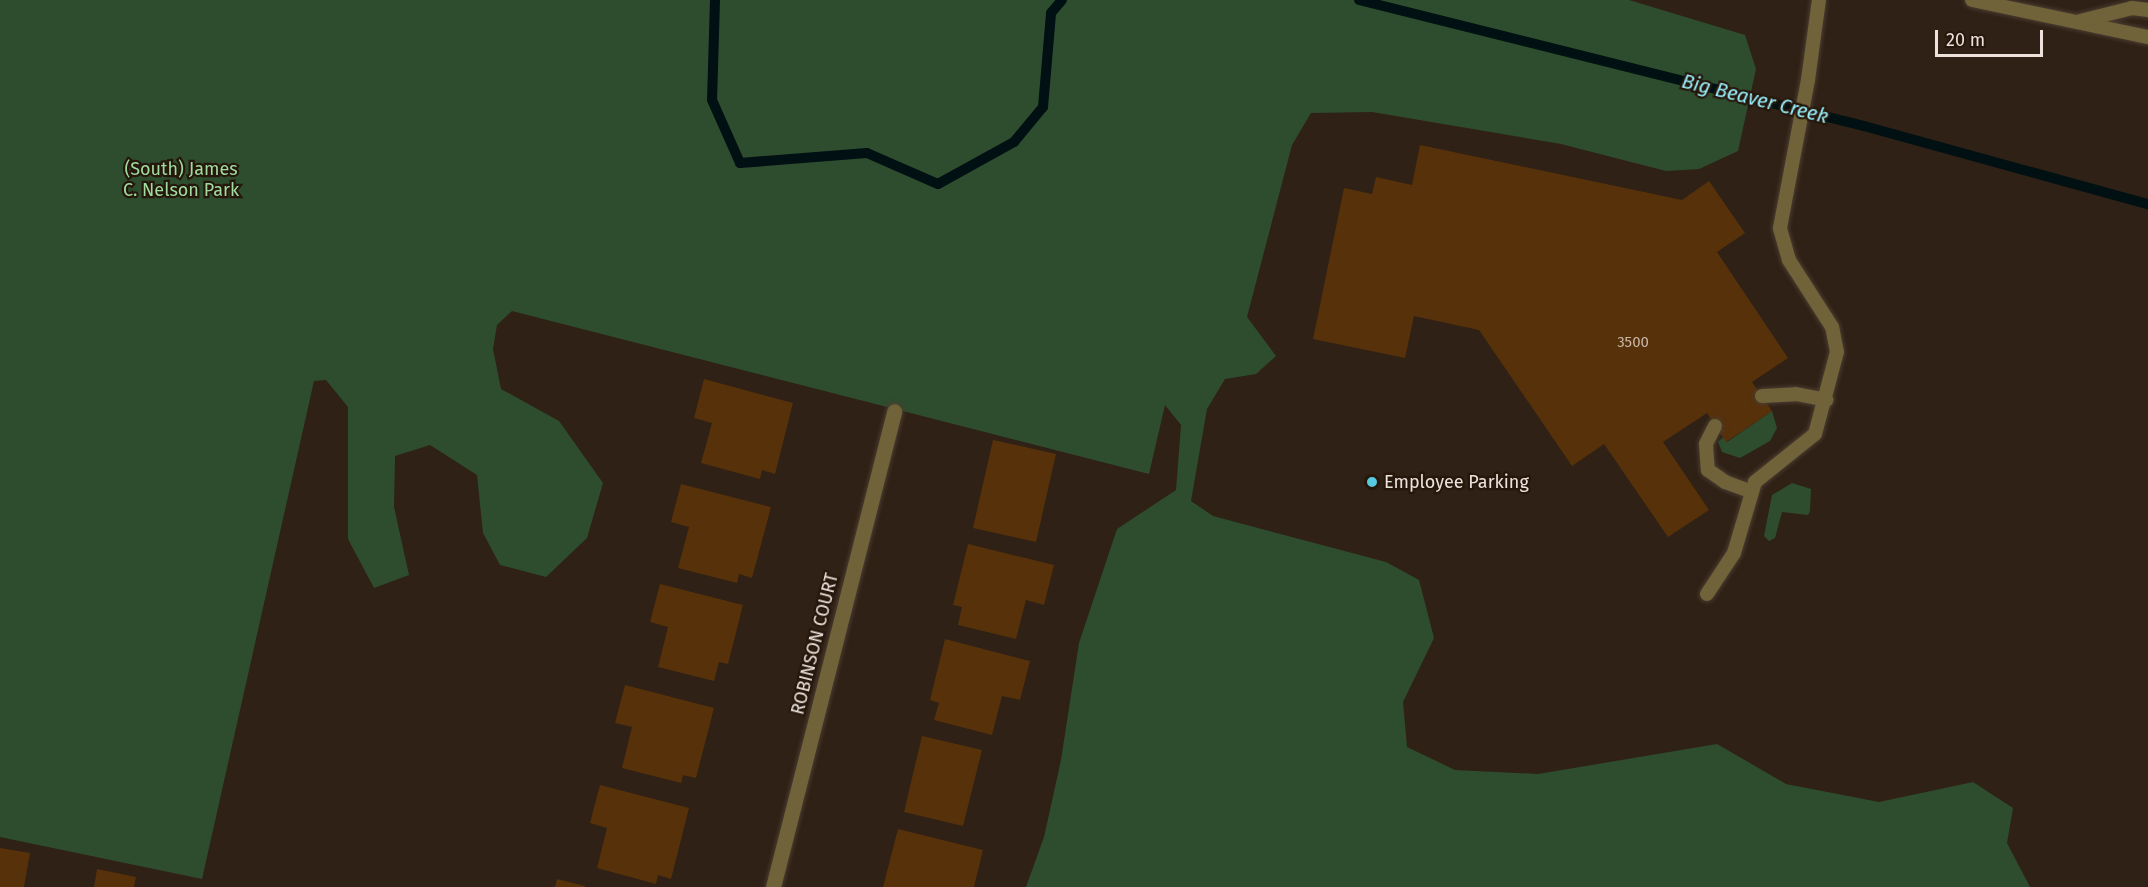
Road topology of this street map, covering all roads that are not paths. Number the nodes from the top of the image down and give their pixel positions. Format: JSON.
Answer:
{"nodes":[{"id":1,"x":1819,"y":0,"type":"edge"},
{"id":2,"x":1972,"y":0,"type":"edge"},
{"id":3,"x":2148,"y":10,"type":"edge"},
{"id":4,"x":2074,"y":22,"type":"junction"},
{"id":5,"x":2148,"y":37,"type":"edge"},
{"id":6,"x":1762,"y":396,"type":"dead end"},
{"id":7,"x":1826,"y":400,"type":"junction"},
{"id":8,"x":894,"y":411,"type":"dead end"},
{"id":9,"x":1715,"y":426,"type":"dead end"},
{"id":10,"x":1750,"y":491,"type":"junction"},
{"id":11,"x":1707,"y":594,"type":"dead end"},
{"id":12,"x":773,"y":887,"type":"edge"}],
"edges":[{"from":1,"to":7,"type":"lane"},
{"from":2,"to":4,"type":"lane"},
{"from":3,"to":4,"type":"lane"},
{"from":4,"to":5,"type":"lane"},
{"from":6,"to":7,"type":"lane"},
{"from":7,"to":10,"type":"lane"},
{"from":8,"to":12,"type":"street","name":"ROBINSON COURT"},
{"from":9,"to":10,"type":"lane"},
{"from":10,"to":11,"type":"lane"}]}
